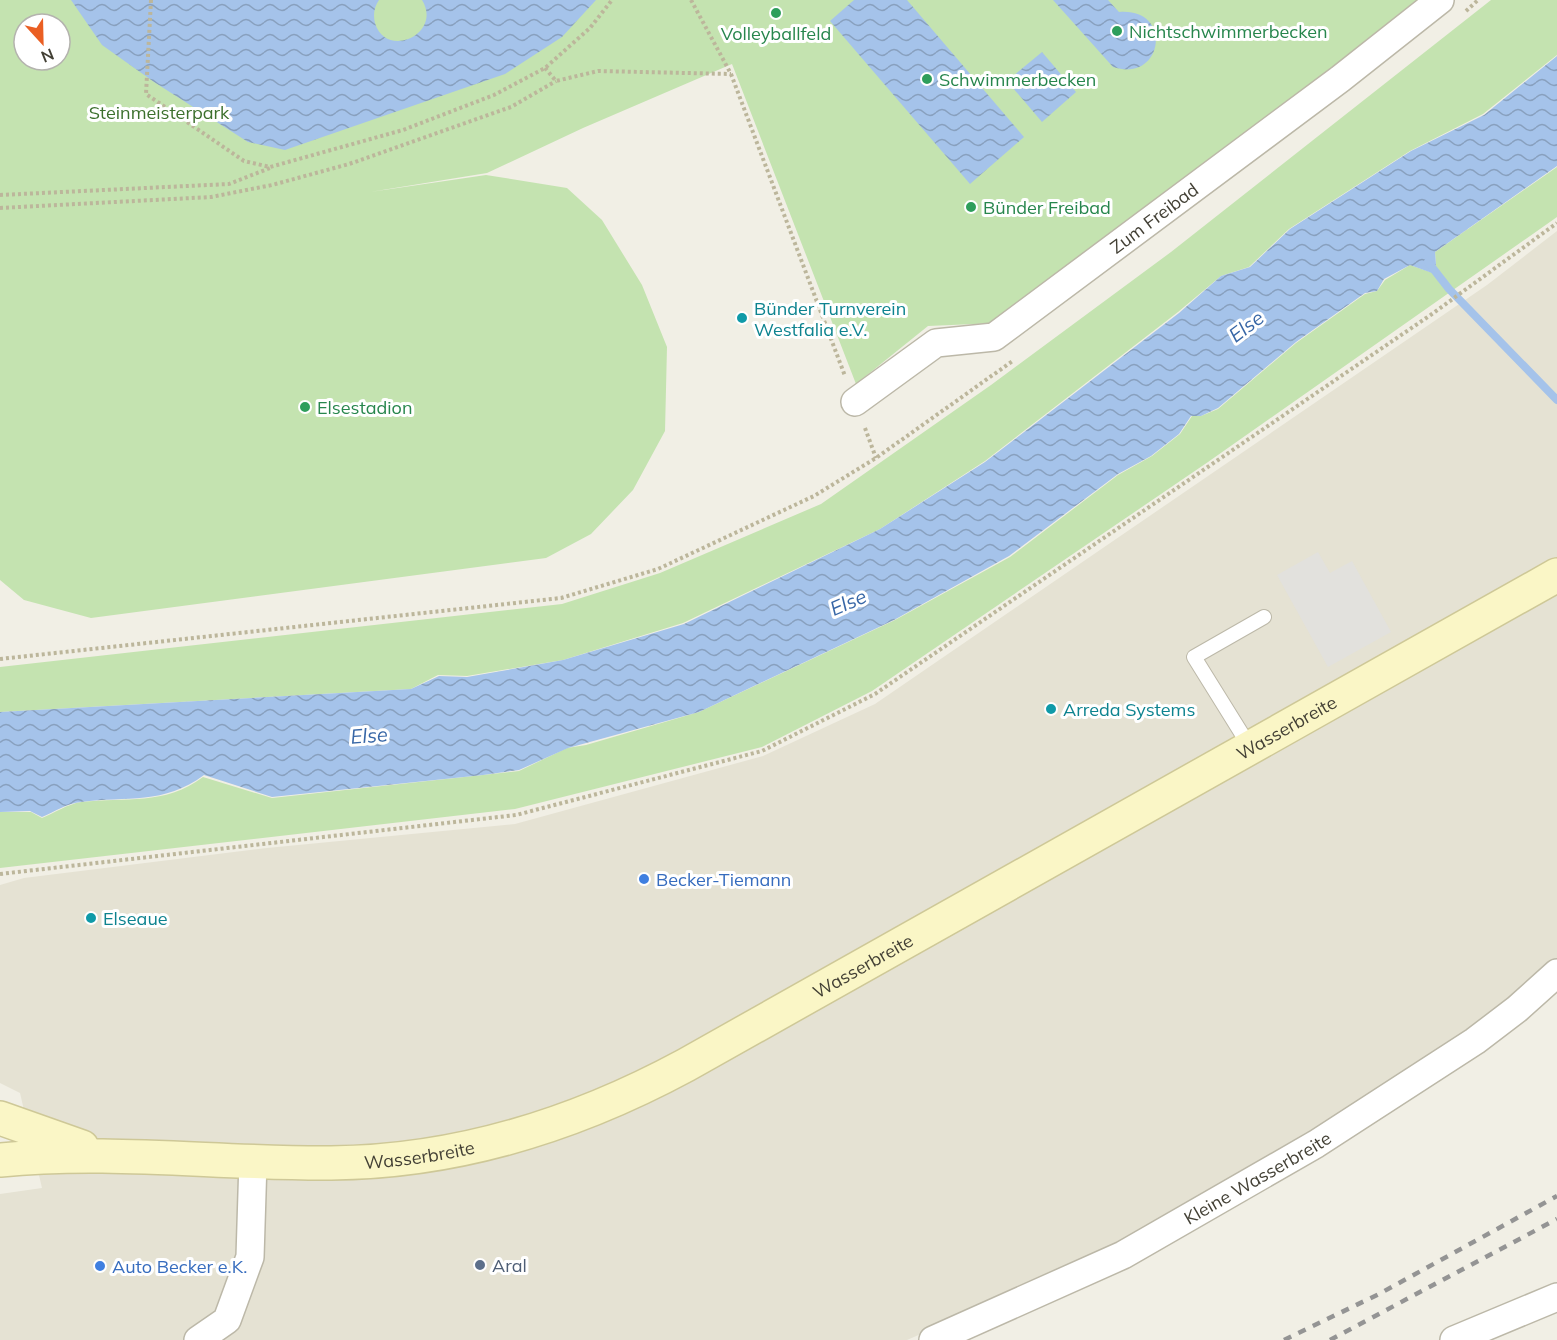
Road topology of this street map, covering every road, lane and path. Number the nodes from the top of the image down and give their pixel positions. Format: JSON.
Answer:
{"nodes":[{"id":1,"x":151,"y":0,"type":"edge"},
{"id":2,"x":612,"y":0,"type":"edge"},
{"id":3,"x":691,"y":0,"type":"edge"},
{"id":4,"x":1478,"y":0,"type":"edge"},
{"id":5,"x":1452,"y":6,"type":"edge"},
{"id":6,"x":545,"y":68,"type":"junction"},
{"id":7,"x":731,"y":74,"type":"junction"},
{"id":8,"x":556,"y":81,"type":"junction"},
{"id":9,"x":270,"y":167,"type":"junction"},
{"id":10,"x":0,"y":195,"type":"edge"},
{"id":11,"x":0,"y":208,"type":"edge"},
{"id":12,"x":1557,"y":223,"type":"edge"},
{"id":13,"x":1019,"y":356,"type":"dead end"},
{"id":14,"x":855,"y":402,"type":"junction"},
{"id":15,"x":876,"y":458,"type":"junction"},
{"id":16,"x":1557,"y":574,"type":"edge"},
{"id":17,"x":1264,"y":617,"type":"dead end"},
{"id":18,"x":0,"y":659,"type":"edge"},
{"id":19,"x":1250,"y":747,"type":"junction"},
{"id":20,"x":0,"y":874,"type":"edge"},
{"id":21,"x":1557,"y":973,"type":"edge"},
{"id":22,"x":0,"y":1118,"type":"edge"},
{"id":23,"x":109,"y":1155,"type":"junction"},
{"id":24,"x":0,"y":1160,"type":"edge"},
{"id":25,"x":253,"y":1161,"type":"junction"},
{"id":26,"x":1557,"y":1297,"type":"edge"},
{"id":27,"x":198,"y":1340,"type":"edge"},
{"id":28,"x":933,"y":1340,"type":"edge"},
{"id":29,"x":1454,"y":1340,"type":"edge"}],
"edges":[{"from":1,"to":9,"type":"path"},
{"from":2,"to":6,"type":"path"},
{"from":3,"to":7,"type":"path"},
{"from":4,"to":5,"type":"path"},
{"from":5,"to":14,"type":"street","name":"Zum Freibad"},
{"from":6,"to":8,"type":"path"},
{"from":6,"to":9,"type":"path"},
{"from":7,"to":8,"type":"path"},
{"from":7,"to":14,"type":"path"},
{"from":8,"to":11,"type":"path"},
{"from":9,"to":10,"type":"path"},
{"from":12,"to":20,"type":"path"},
{"from":13,"to":15,"type":"path"},
{"from":14,"to":15,"type":"path"},
{"from":15,"to":18,"type":"path"},
{"from":16,"to":19,"type":"main road","name":"Wasserbreite"},
{"from":17,"to":19,"type":"lane"},
{"from":19,"to":25,"type":"main road","name":"Wasserbreite"},
{"from":21,"to":28,"type":"street","name":"Kleine Wasserbreite"},
{"from":22,"to":23,"type":"main road","name":"Wasserbreite"},
{"from":23,"to":24,"type":"main road","name":"Wasserbreite"},
{"from":23,"to":25,"type":"main road","name":"Wasserbreite"},
{"from":25,"to":27,"type":"street"},
{"from":26,"to":29,"type":"street"}]}
